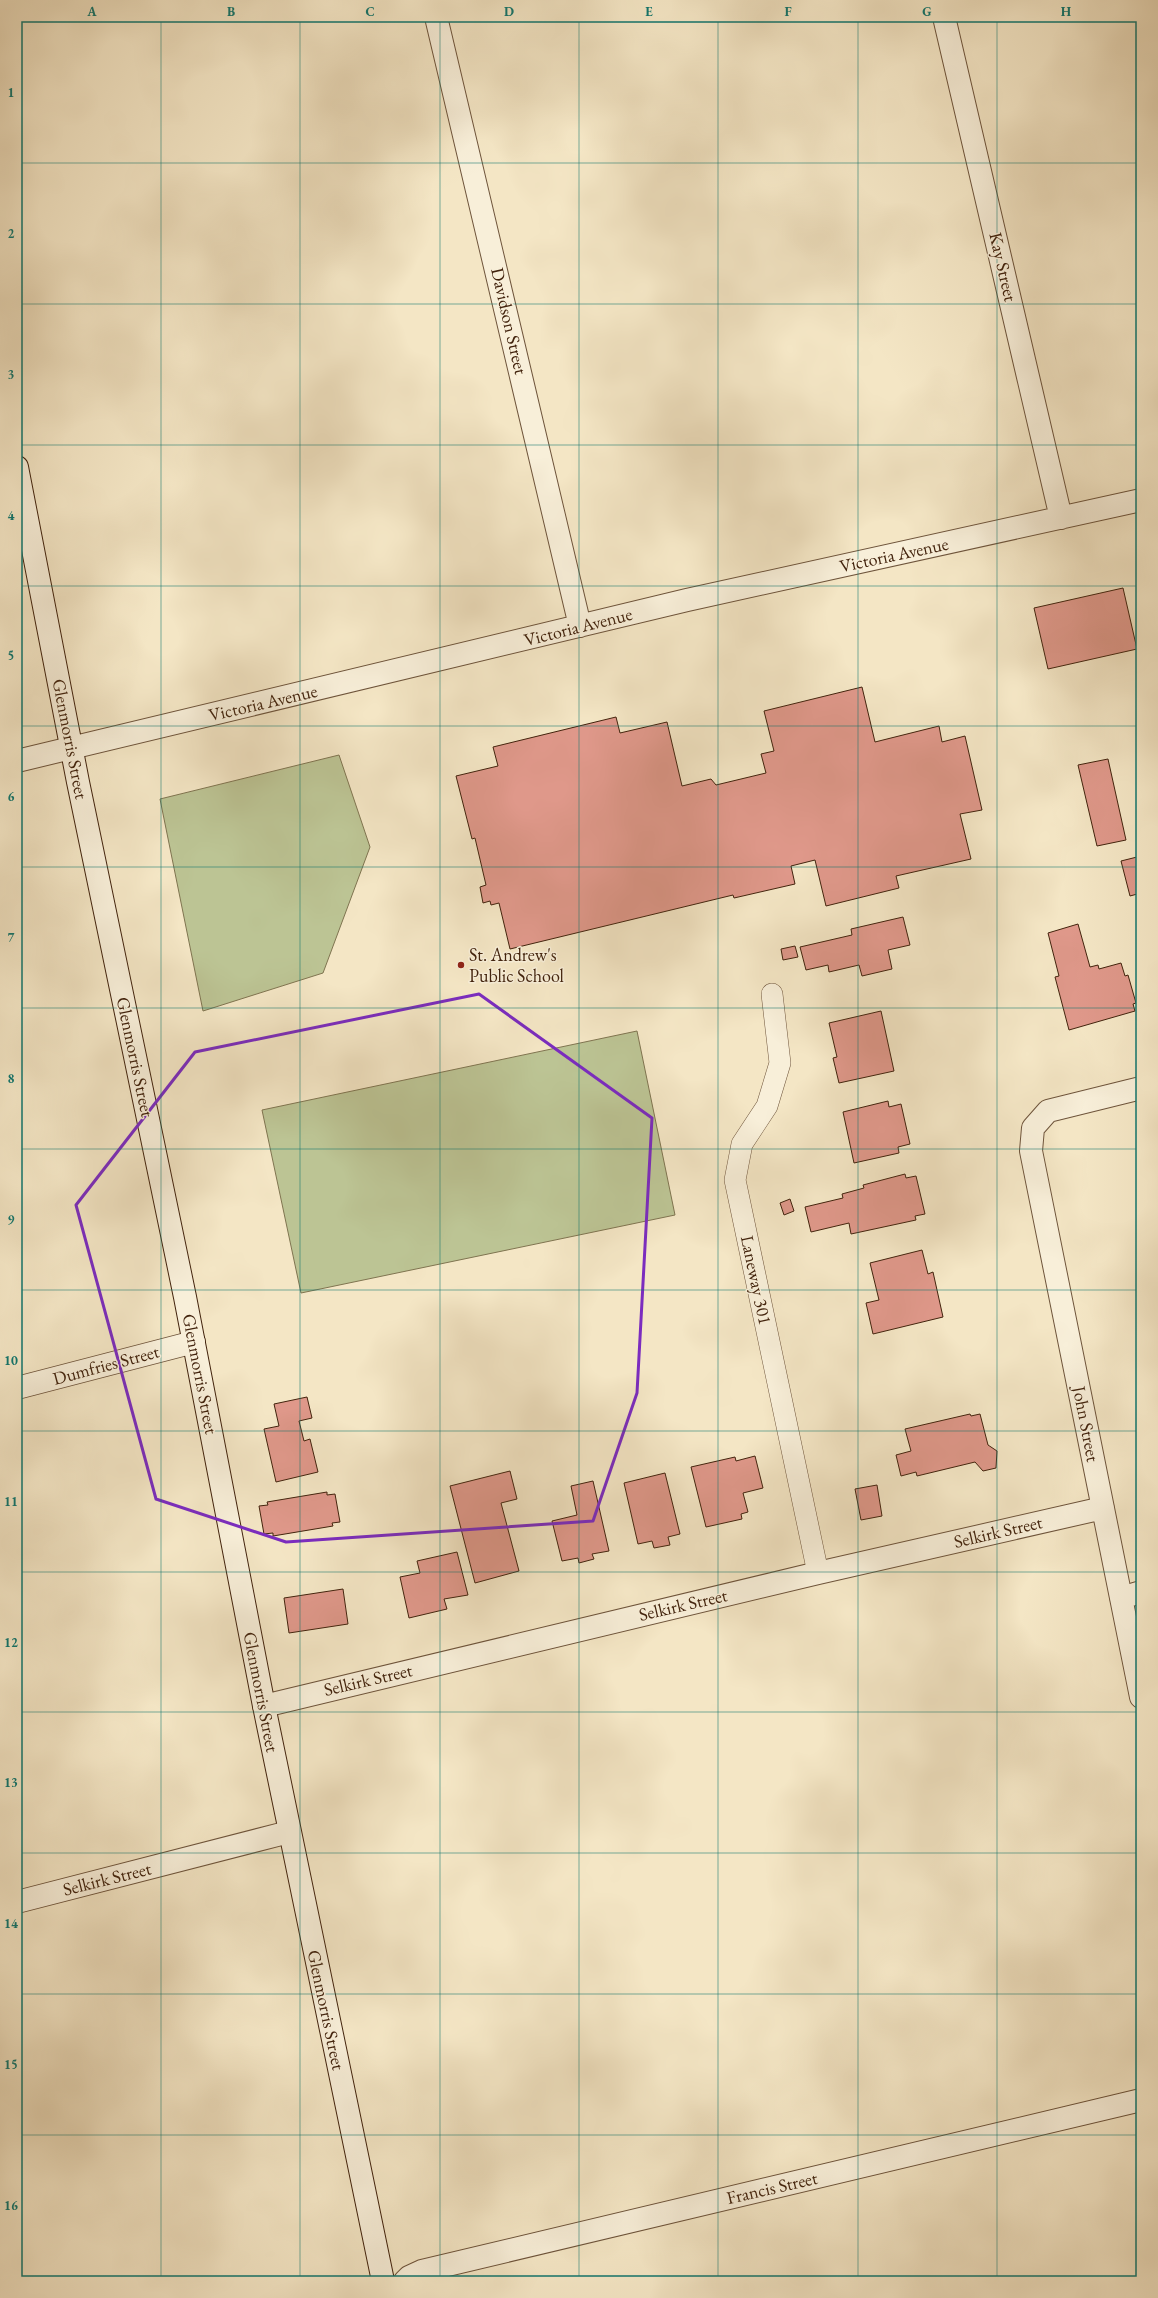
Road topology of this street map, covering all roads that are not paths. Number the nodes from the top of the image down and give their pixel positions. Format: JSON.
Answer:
{"nodes":[{"id":1,"x":436,"y":17,"type":"edge"},
{"id":2,"x":944,"y":17,"type":"edge"},
{"id":3,"x":17,"y":467,"type":"edge"},
{"id":4,"x":1141,"y":500,"type":"edge"},
{"id":5,"x":1061,"y":518,"type":"junction"},
{"id":6,"x":580,"y":626,"type":"junction"},
{"id":7,"x":71,"y":749,"type":"junction"},
{"id":8,"x":17,"y":761,"type":"edge"},
{"id":9,"x":772,"y":994,"type":"dead end"},
{"id":10,"x":1141,"y":1088,"type":"edge"},
{"id":11,"x":194,"y":1342,"type":"junction"},
{"id":12,"x":17,"y":1388,"type":"edge"},
{"id":13,"x":1103,"y":1508,"type":"junction"},
{"id":14,"x":818,"y":1573,"type":"junction"},
{"id":15,"x":1131,"y":1595,"type":"edge"},
{"id":16,"x":1141,"y":1696,"type":"edge"},
{"id":17,"x":264,"y":1706,"type":"junction"},
{"id":18,"x":290,"y":1832,"type":"junction"},
{"id":19,"x":17,"y":1902,"type":"edge"},
{"id":20,"x":1141,"y":2100,"type":"edge"},
{"id":21,"x":383,"y":2281,"type":"edge"},
{"id":22,"x":406,"y":2281,"type":"edge"}],
"edges":[{"from":1,"to":6,"type":"street","name":"Davidson Street"},
{"from":2,"to":5,"type":"street","name":"Kay Street"},
{"from":3,"to":7,"type":"street","name":"Glenmorris Street"},
{"from":4,"to":5,"type":"street","name":"Victoria Avenue"},
{"from":5,"to":6,"type":"street","name":"Victoria Avenue"},
{"from":6,"to":7,"type":"street","name":"Victoria Avenue"},
{"from":7,"to":8,"type":"street","name":"Victoria Avenue"},
{"from":7,"to":11,"type":"street","name":"Glenmorris Street"},
{"from":9,"to":14,"type":"lane","name":"Laneway 301"},
{"from":10,"to":13,"type":"street","name":"John Street"},
{"from":11,"to":12,"type":"street","name":"Dumfries Street"},
{"from":11,"to":17,"type":"street","name":"Glenmorris Street"},
{"from":13,"to":14,"type":"street","name":"Selkirk Street"},
{"from":13,"to":15,"type":"street","name":"John Street"},
{"from":14,"to":17,"type":"street","name":"Selkirk Street"},
{"from":15,"to":16,"type":"street","name":"John Street"},
{"from":17,"to":18,"type":"street","name":"Glenmorris Street"},
{"from":18,"to":19,"type":"street","name":"Selkirk Street"},
{"from":18,"to":21,"type":"street","name":"Glenmorris Street"},
{"from":20,"to":22,"type":"street","name":"Francis Street"}]}
